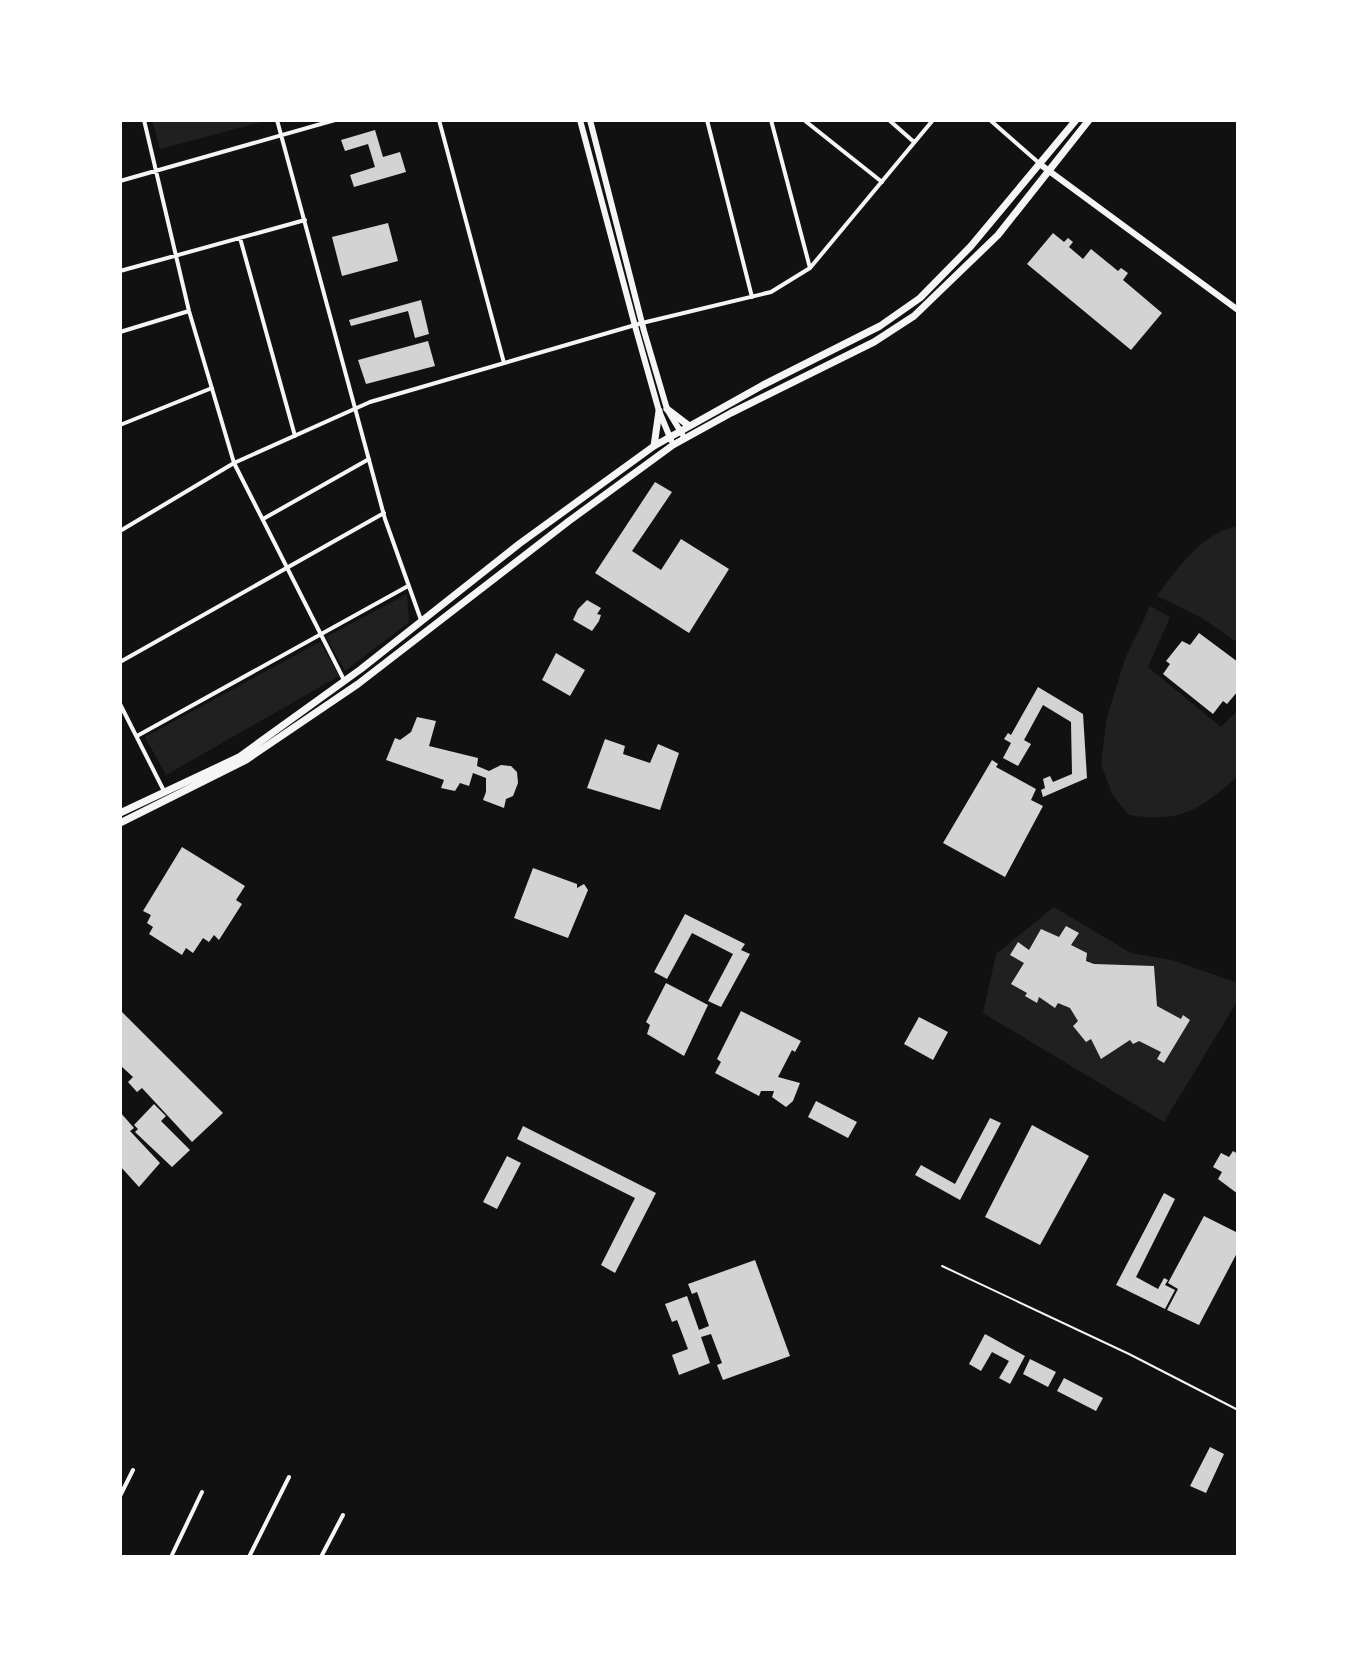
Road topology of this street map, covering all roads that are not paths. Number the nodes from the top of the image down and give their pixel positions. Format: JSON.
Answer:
{"nodes":[{"id":1,"x":144,"y":120,"type":"edge"},
{"id":2,"x":277,"y":120,"type":"edge"},
{"id":3,"x":335,"y":120,"type":"edge"},
{"id":4,"x":439,"y":120,"type":"edge"},
{"id":5,"x":580,"y":120,"type":"edge"},
{"id":6,"x":590,"y":120,"type":"edge"},
{"id":7,"x":707,"y":120,"type":"edge"},
{"id":8,"x":771,"y":120,"type":"edge"},
{"id":9,"x":804,"y":120,"type":"edge"},
{"id":10,"x":889,"y":120,"type":"edge"},
{"id":11,"x":933,"y":120,"type":"edge"},
{"id":12,"x":990,"y":120,"type":"edge"},
{"id":13,"x":1076,"y":120,"type":"edge"},
{"id":14,"x":1089,"y":120,"type":"edge"},
{"id":15,"x":281,"y":136,"type":"junction"},
{"id":16,"x":914,"y":142,"type":"junction"},
{"id":17,"x":1041,"y":165,"type":"junction"},
{"id":18,"x":156,"y":171,"type":"junction"},
{"id":19,"x":1050,"y":171,"type":"junction"},
{"id":20,"x":120,"y":181,"type":"edge"},
{"id":21,"x":882,"y":182,"type":"junction"},
{"id":22,"x":305,"y":220,"type":"junction"},
{"id":23,"x":240,"y":238,"type":"junction"},
{"id":24,"x":176,"y":256,"type":"junction"},
{"id":25,"x":810,"y":268,"type":"junction"},
{"id":26,"x":120,"y":271,"type":"edge"},
{"id":27,"x":752,"y":297,"type":"junction"},
{"id":28,"x":1238,"y":310,"type":"edge"},
{"id":29,"x":189,"y":311,"type":"junction"},
{"id":30,"x":639,"y":325,"type":"junction"},
{"id":31,"x":120,"y":332,"type":"edge"},
{"id":32,"x":504,"y":363,"type":"junction"},
{"id":33,"x":212,"y":388,"type":"junction"},
{"id":34,"x":355,"y":408,"type":"junction"},
{"id":35,"x":663,"y":410,"type":"junction"},
{"id":36,"x":120,"y":425,"type":"edge"},
{"id":37,"x":688,"y":425,"type":"junction"},
{"id":38,"x":679,"y":430,"type":"junction"},
{"id":39,"x":295,"y":436,"type":"junction"},
{"id":40,"x":684,"y":439,"type":"junction"},
{"id":41,"x":671,"y":441,"type":"junction"},
{"id":42,"x":654,"y":446,"type":"junction"},
{"id":43,"x":369,"y":459,"type":"junction"},
{"id":44,"x":234,"y":463,"type":"junction"},
{"id":45,"x":384,"y":513,"type":"junction"},
{"id":46,"x":263,"y":519,"type":"junction"},
{"id":47,"x":120,"y":531,"type":"edge"},
{"id":48,"x":287,"y":567,"type":"junction"},
{"id":49,"x":409,"y":586,"type":"junction"},
{"id":50,"x":422,"y":622,"type":"junction"},
{"id":51,"x":321,"y":635,"type":"junction"},
{"id":52,"x":120,"y":662,"type":"edge"},
{"id":53,"x":344,"y":681,"type":"junction"},
{"id":54,"x":120,"y":704,"type":"edge"},
{"id":55,"x":137,"y":736,"type":"junction"},
{"id":56,"x":166,"y":797,"type":"junction"},
{"id":57,"x":120,"y":813,"type":"edge"},
{"id":58,"x":120,"y":823,"type":"edge"},
{"id":59,"x":942,"y":1266,"type":"dead end"},
{"id":60,"x":1238,"y":1410,"type":"edge"},
{"id":61,"x":133,"y":1470,"type":"dead end"},
{"id":62,"x":289,"y":1477,"type":"dead end"},
{"id":63,"x":202,"y":1492,"type":"dead end"},
{"id":64,"x":120,"y":1496,"type":"edge"},
{"id":65,"x":343,"y":1515,"type":"dead end"},
{"id":66,"x":171,"y":1557,"type":"edge"},
{"id":67,"x":249,"y":1557,"type":"edge"},
{"id":68,"x":321,"y":1557,"type":"edge"}],
"edges":[{"from":1,"to":18,"type":"street"},
{"from":2,"to":15,"type":"street"},
{"from":3,"to":15,"type":"street"},
{"from":4,"to":32,"type":"street"},
{"from":5,"to":30,"type":"street"},
{"from":6,"to":30,"type":"street"},
{"from":7,"to":27,"type":"street"},
{"from":8,"to":25,"type":"street"},
{"from":9,"to":21,"type":"street"},
{"from":10,"to":16,"type":"street"},
{"from":11,"to":16,"type":"street"},
{"from":12,"to":17,"type":"street"},
{"from":13,"to":17,"type":"main road"},
{"from":14,"to":19,"type":"main road"},
{"from":15,"to":18,"type":"street"},
{"from":15,"to":22,"type":"street"},
{"from":16,"to":21,"type":"street"},
{"from":17,"to":19,"type":"street"},
{"from":17,"to":37,"type":"main road"},
{"from":18,"to":20,"type":"street"},
{"from":18,"to":24,"type":"street"},
{"from":19,"to":28,"type":"street"},
{"from":19,"to":40,"type":"main road"},
{"from":21,"to":25,"type":"street"},
{"from":22,"to":23,"type":"street"},
{"from":22,"to":34,"type":"street"},
{"from":23,"to":24,"type":"street"},
{"from":23,"to":39,"type":"street"},
{"from":24,"to":26,"type":"street"},
{"from":24,"to":29,"type":"street"},
{"from":25,"to":27,"type":"street"},
{"from":27,"to":30,"type":"street"},
{"from":29,"to":31,"type":"street"},
{"from":29,"to":33,"type":"street"},
{"from":30,"to":32,"type":"street"},
{"from":30,"to":35,"type":"street"},
{"from":32,"to":34,"type":"street"},
{"from":33,"to":36,"type":"street"},
{"from":33,"to":44,"type":"street"},
{"from":34,"to":39,"type":"street"},
{"from":34,"to":43,"type":"street"},
{"from":35,"to":37,"type":"main road"},
{"from":35,"to":38,"type":"street"},
{"from":35,"to":41,"type":"street"},
{"from":35,"to":42,"type":"main road"},
{"from":37,"to":38,"type":"main road"},
{"from":38,"to":40,"type":"street"},
{"from":38,"to":41,"type":"main road"},
{"from":39,"to":44,"type":"street"},
{"from":40,"to":41,"type":"main road"},
{"from":41,"to":42,"type":"main road"},
{"from":41,"to":56,"type":"main road"},
{"from":42,"to":50,"type":"main road"},
{"from":43,"to":45,"type":"street"},
{"from":43,"to":46,"type":"street"},
{"from":44,"to":46,"type":"street"},
{"from":44,"to":47,"type":"street"},
{"from":45,"to":48,"type":"street"},
{"from":45,"to":49,"type":"street"},
{"from":46,"to":48,"type":"street"},
{"from":48,"to":51,"type":"street"},
{"from":48,"to":52,"type":"street"},
{"from":49,"to":50,"type":"street"},
{"from":49,"to":51,"type":"street"},
{"from":50,"to":53,"type":"main road"},
{"from":51,"to":53,"type":"street"},
{"from":51,"to":55,"type":"street"},
{"from":53,"to":56,"type":"main road"},
{"from":54,"to":55,"type":"street"},
{"from":55,"to":56,"type":"street"},
{"from":56,"to":57,"type":"main road"},
{"from":56,"to":58,"type":"main road"},
{"from":59,"to":60,"type":"lane"},
{"from":61,"to":64,"type":"street"},
{"from":62,"to":67,"type":"street"},
{"from":63,"to":66,"type":"street"},
{"from":65,"to":68,"type":"street"}]}
